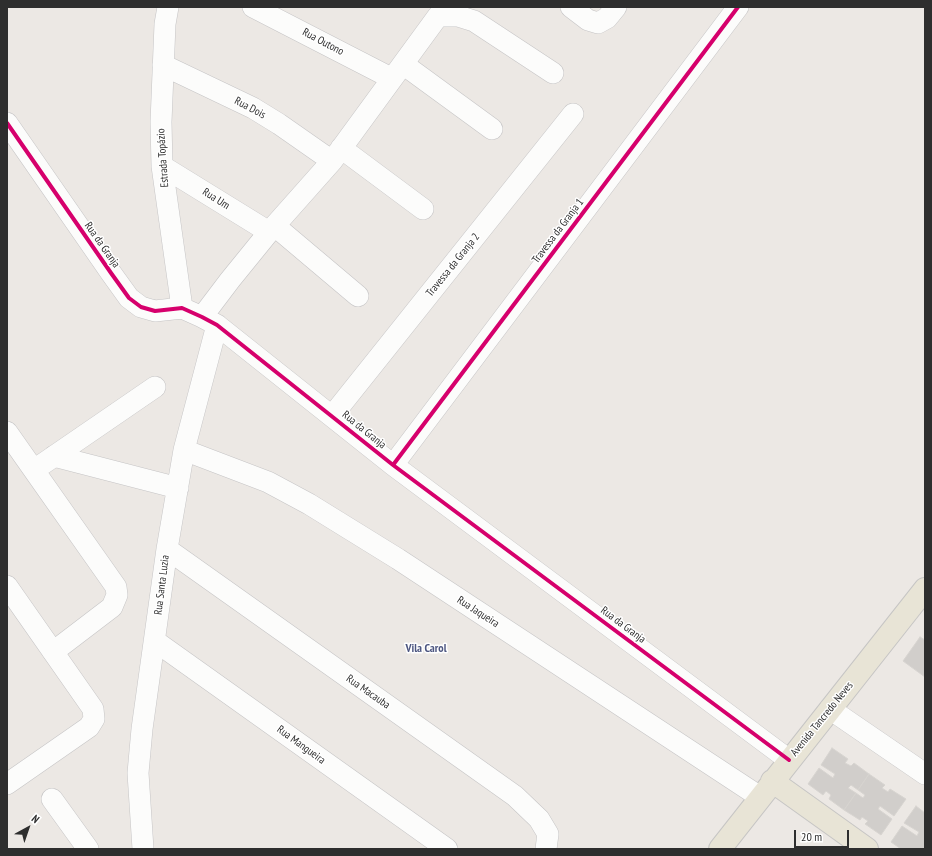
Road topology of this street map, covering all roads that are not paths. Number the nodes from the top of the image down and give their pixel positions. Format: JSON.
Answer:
{"nodes":[{"id":1,"x":168,"y":7,"type":"edge"},
{"id":2,"x":253,"y":7,"type":"edge"},
{"id":3,"x":571,"y":7,"type":"edge"},
{"id":4,"x":616,"y":7,"type":"edge"},
{"id":5,"x":738,"y":7,"type":"edge"},
{"id":6,"x":433,"y":11,"type":"edge"},
{"id":7,"x":163,"y":65,"type":"junction"},
{"id":8,"x":397,"y":71,"type":"junction"},
{"id":9,"x":553,"y":73,"type":"dead end"},
{"id":10,"x":573,"y":114,"type":"dead end"},
{"id":11,"x":7,"y":123,"type":"edge"},
{"id":12,"x":492,"y":129,"type":"dead end"},
{"id":13,"x":336,"y":154,"type":"junction"},
{"id":14,"x":162,"y":166,"type":"junction"},
{"id":15,"x":423,"y":209,"type":"dead end"},
{"id":16,"x":272,"y":229,"type":"junction"},
{"id":17,"x":358,"y":296,"type":"dead end"},
{"id":18,"x":182,"y":308,"type":"junction"},
{"id":19,"x":210,"y":321,"type":"junction"},
{"id":20,"x":155,"y":387,"type":"dead end"},
{"id":21,"x":332,"y":416,"type":"junction"},
{"id":22,"x":7,"y":432,"type":"edge"},
{"id":23,"x":184,"y":450,"type":"junction"},
{"id":24,"x":54,"y":456,"type":"junction"},
{"id":25,"x":393,"y":465,"type":"junction"},
{"id":26,"x":34,"y":470,"type":"junction"},
{"id":27,"x":178,"y":488,"type":"junction"},
{"id":28,"x":167,"y":549,"type":"junction"},
{"id":29,"x":7,"y":586,"type":"edge"},
{"id":30,"x":925,"y":589,"type":"edge"},
{"id":31,"x":155,"y":641,"type":"junction"},
{"id":32,"x":53,"y":652,"type":"junction"},
{"id":33,"x":830,"y":708,"type":"junction"},
{"id":34,"x":789,"y":760,"type":"junction"},
{"id":35,"x":925,"y":774,"type":"edge"},
{"id":36,"x":7,"y":784,"type":"edge"},
{"id":37,"x":766,"y":789,"type":"junction"},
{"id":38,"x":52,"y":799,"type":"dead end"},
{"id":39,"x":88,"y":849,"type":"edge"},
{"id":40,"x":143,"y":849,"type":"edge"},
{"id":41,"x":447,"y":849,"type":"edge"},
{"id":42,"x":546,"y":849,"type":"edge"},
{"id":43,"x":720,"y":849,"type":"edge"},
{"id":44,"x":867,"y":849,"type":"edge"}],
"edges":[{"from":1,"to":7,"type":"street","name":"Estrada Topázio"},
{"from":2,"to":8,"type":"street","name":"Rua Outono"},
{"from":3,"to":4,"type":"street"},
{"from":5,"to":25,"type":"street","name":"Travessa da Granja 1"},
{"from":6,"to":8,"type":"street"},
{"from":6,"to":9,"type":"street"},
{"from":7,"to":13,"type":"street","name":"Rua Dois"},
{"from":7,"to":14,"type":"street","name":"Estrada Topázio"},
{"from":8,"to":12,"type":"street","name":"Rua Outono"},
{"from":8,"to":13,"type":"street"},
{"from":10,"to":21,"type":"street","name":"Travessa da Granja 2"},
{"from":11,"to":18,"type":"street","name":"Rua da Granja"},
{"from":13,"to":15,"type":"street","name":"Rua Dois"},
{"from":13,"to":16,"type":"street"},
{"from":14,"to":16,"type":"street","name":"Rua Um"},
{"from":14,"to":18,"type":"street","name":"Estrada Topázio"},
{"from":16,"to":17,"type":"street","name":"Rua Um"},
{"from":16,"to":19,"type":"street"},
{"from":18,"to":19,"type":"street","name":"Rua da Granja"},
{"from":19,"to":21,"type":"street","name":"Rua da Granja"},
{"from":19,"to":23,"type":"street","name":"Rua Santa Luzia"},
{"from":20,"to":24,"type":"street"},
{"from":21,"to":25,"type":"street","name":"Rua da Granja"},
{"from":22,"to":26,"type":"street"},
{"from":23,"to":27,"type":"street","name":"Rua Santa Luzia"},
{"from":23,"to":37,"type":"street","name":"Rua Jaqueira"},
{"from":24,"to":26,"type":"street"},
{"from":24,"to":27,"type":"street"},
{"from":25,"to":34,"type":"street","name":"Rua da Granja"},
{"from":26,"to":32,"type":"street"},
{"from":27,"to":28,"type":"street","name":"Rua Santa Luzia"},
{"from":28,"to":31,"type":"street","name":"Rua Santa Luzia"},
{"from":28,"to":42,"type":"street","name":"Rua Macauba"},
{"from":29,"to":32,"type":"street"},
{"from":30,"to":33,"type":"main road","name":"Avenida Tancredo Neves"},
{"from":31,"to":40,"type":"street","name":"Rua Santa Luzia"},
{"from":31,"to":41,"type":"street","name":"Rua Mangueira"},
{"from":32,"to":36,"type":"street"},
{"from":33,"to":34,"type":"main road","name":"Avenida Tancredo Neves"},
{"from":33,"to":35,"type":"street"},
{"from":34,"to":37,"type":"main road","name":"Avenida Tancredo Neves"},
{"from":37,"to":43,"type":"main road","name":"Avenida Tancredo Neves"},
{"from":37,"to":44,"type":"main road"},
{"from":38,"to":39,"type":"street"}]}
